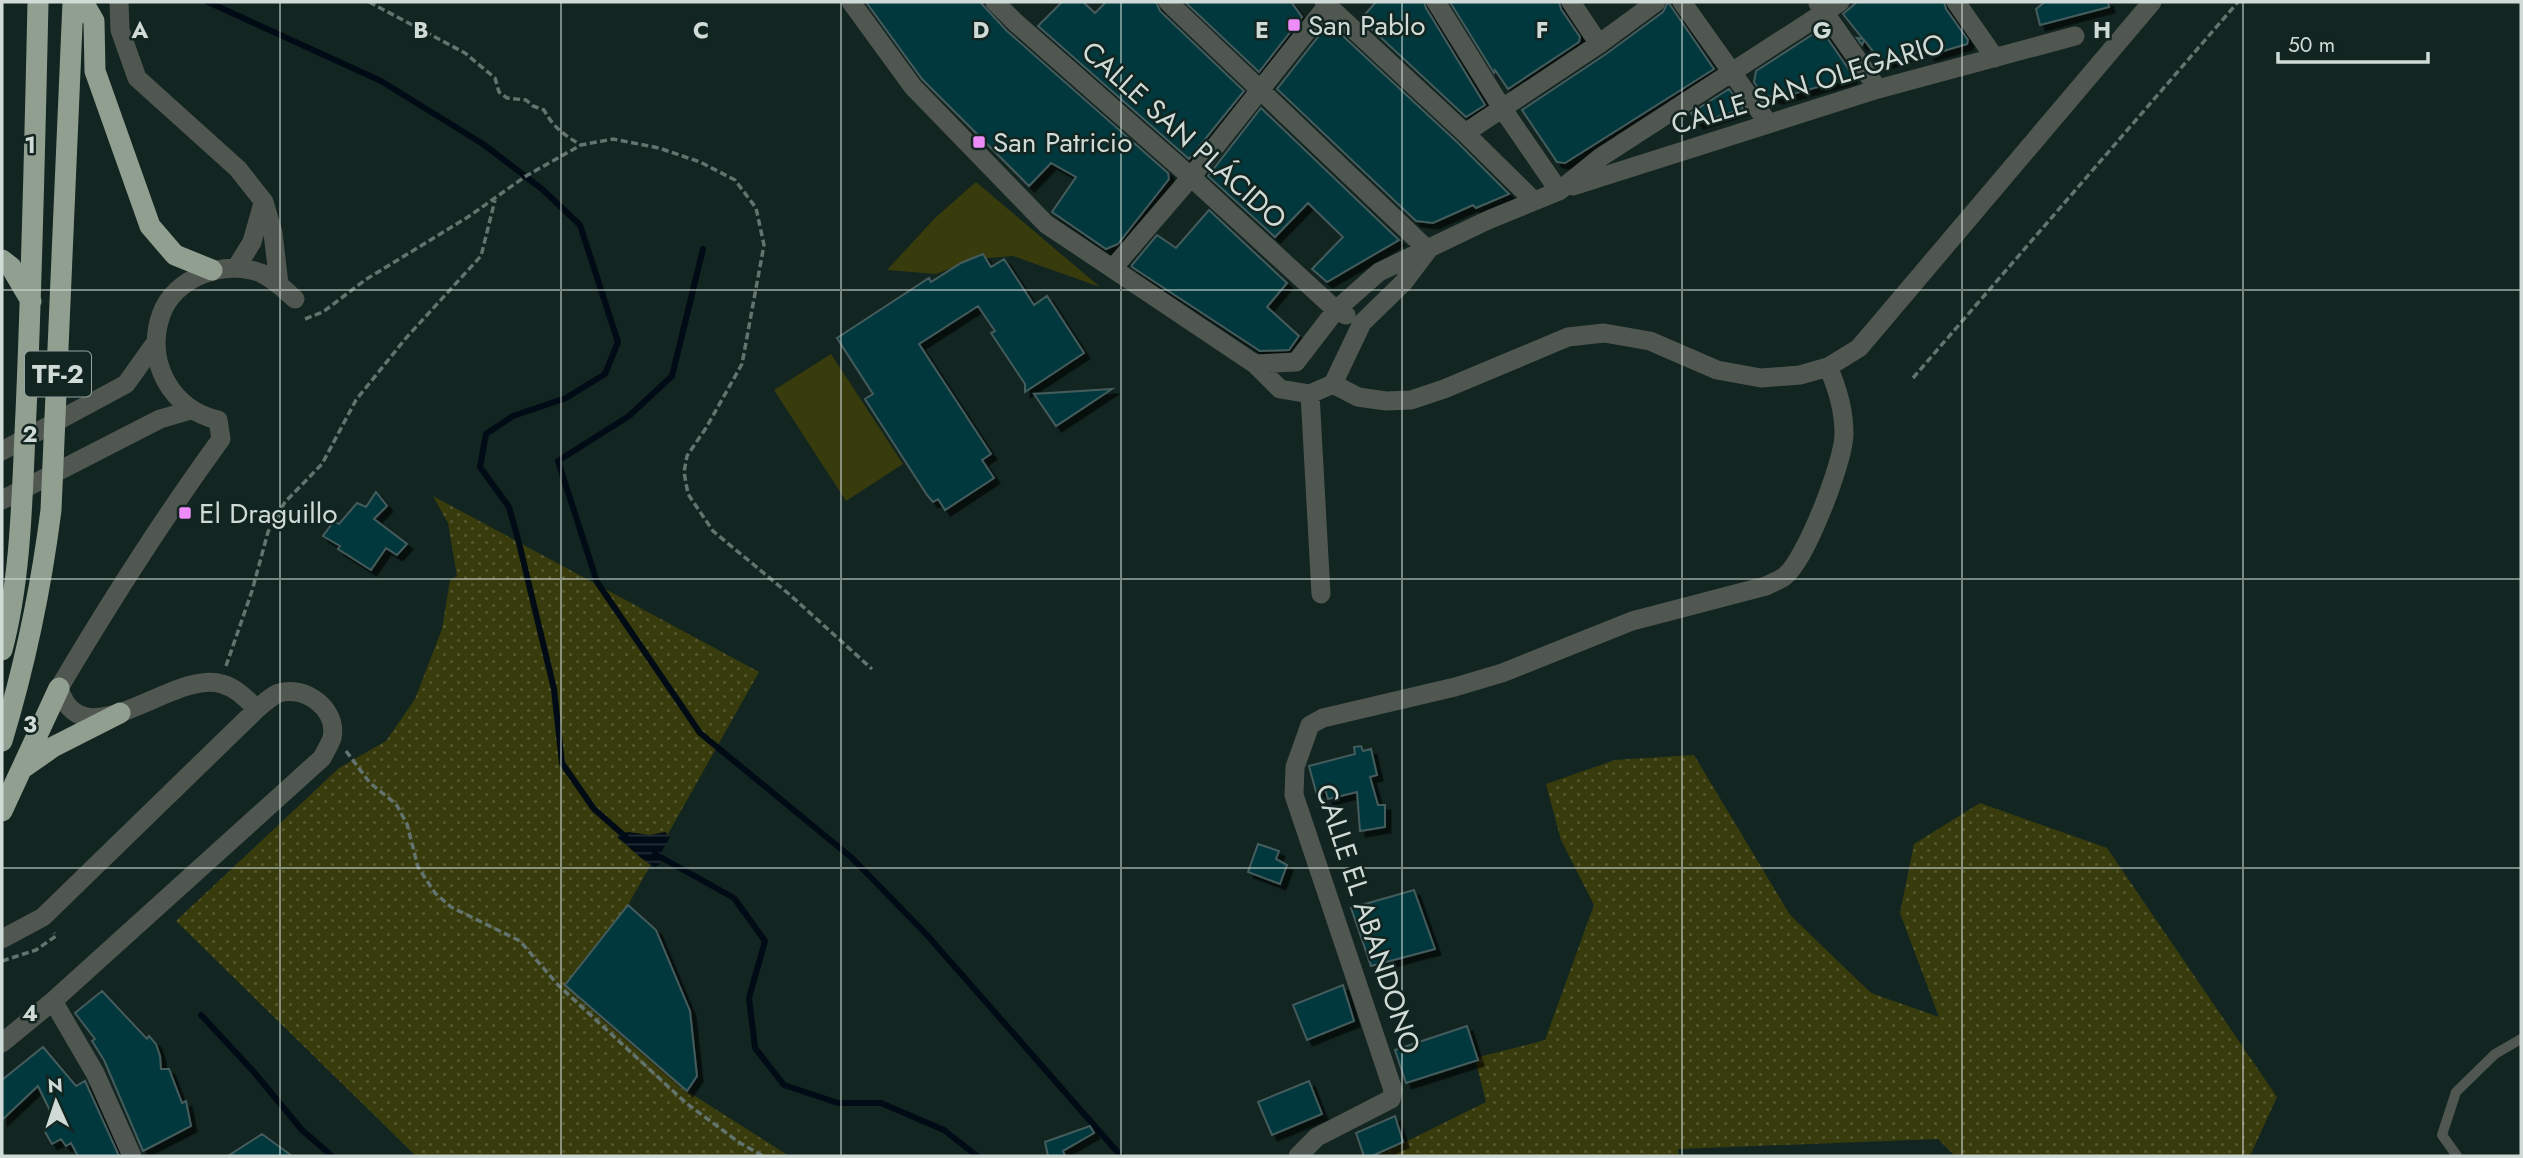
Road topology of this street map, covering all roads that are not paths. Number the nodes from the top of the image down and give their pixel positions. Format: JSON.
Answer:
{"nodes":[{"id":1,"x":38,"y":2,"type":"edge"},
{"id":2,"x":72,"y":2,"type":"edge"},
{"id":3,"x":83,"y":2,"type":"edge"},
{"id":4,"x":119,"y":2,"type":"edge"},
{"id":5,"x":851,"y":2,"type":"edge"},
{"id":6,"x":995,"y":2,"type":"edge"},
{"id":7,"x":1168,"y":2,"type":"edge"},
{"id":8,"x":1436,"y":2,"type":"edge"},
{"id":9,"x":1571,"y":2,"type":"edge"},
{"id":10,"x":1656,"y":2,"type":"edge"},
{"id":11,"x":1682,"y":2,"type":"edge"},
{"id":12,"x":1956,"y":2,"type":"edge"},
{"id":13,"x":2152,"y":2,"type":"edge"},
{"id":14,"x":1327,"y":3,"type":"edge"},
{"id":15,"x":1827,"y":5,"type":"edge"},
{"id":16,"x":2075,"y":36,"type":"dead end"},
{"id":17,"x":1599,"y":44,"type":"junction"},
{"id":18,"x":1995,"y":58,"type":"junction"},
{"id":19,"x":1731,"y":71,"type":"junction"},
{"id":20,"x":1261,"y":89,"type":"junction"},
{"id":21,"x":1878,"y":89,"type":"junction"},
{"id":22,"x":1502,"y":108,"type":"junction"},
{"id":23,"x":1769,"y":123,"type":"junction"},
{"id":24,"x":1465,"y":133,"type":"junction"},
{"id":25,"x":1637,"y":134,"type":"junction"},
{"id":26,"x":1651,"y":160,"type":"junction"},
{"id":27,"x":1191,"y":177,"type":"junction"},
{"id":28,"x":1559,"y":191,"type":"junction"},
{"id":29,"x":1534,"y":201,"type":"junction"},
{"id":30,"x":264,"y":202,"type":"junction"},
{"id":31,"x":1428,"y":250,"type":"junction"},
{"id":32,"x":2,"y":260,"type":"edge"},
{"id":33,"x":236,"y":268,"type":"junction"},
{"id":34,"x":1113,"y":268,"type":"junction"},
{"id":35,"x":212,"y":271,"type":"junction"},
{"id":36,"x":279,"y":284,"type":"junction"},
{"id":37,"x":295,"y":299,"type":"dead end"},
{"id":38,"x":31,"y":301,"type":"junction"},
{"id":39,"x":1336,"y":310,"type":"junction"},
{"id":40,"x":1362,"y":323,"type":"junction"},
{"id":41,"x":156,"y":342,"type":"junction"},
{"id":42,"x":1296,"y":362,"type":"junction"},
{"id":43,"x":1255,"y":364,"type":"junction"},
{"id":44,"x":1828,"y":367,"type":"junction"},
{"id":45,"x":1333,"y":384,"type":"junction"},
{"id":46,"x":1304,"y":393,"type":"junction"},
{"id":47,"x":191,"y":410,"type":"junction"},
{"id":48,"x":2,"y":451,"type":"edge"},
{"id":49,"x":2,"y":500,"type":"edge"},
{"id":50,"x":1321,"y":594,"type":"dead end"},
{"id":51,"x":2,"y":650,"type":"edge"},
{"id":52,"x":59,"y":688,"type":"junction"},
{"id":53,"x":257,"y":709,"type":"junction"},
{"id":54,"x":120,"y":713,"type":"junction"},
{"id":55,"x":2,"y":741,"type":"edge"},
{"id":56,"x":22,"y":770,"type":"junction"},
{"id":57,"x":2,"y":811,"type":"edge"},
{"id":58,"x":2,"y":939,"type":"edge"},
{"id":59,"x":53,"y":1001,"type":"junction"},
{"id":60,"x":2521,"y":1039,"type":"edge"},
{"id":61,"x":2,"y":1043,"type":"edge"},
{"id":62,"x":132,"y":1156,"type":"edge"},
{"id":63,"x":1298,"y":1156,"type":"edge"},
{"id":64,"x":2457,"y":1156,"type":"edge"}],
"edges":[{"from":1,"to":38,"type":"highway","number":"TF-2"},
{"from":2,"to":55,"type":"highway","number":"TF-2"},
{"from":3,"to":35,"type":"highway"},
{"from":4,"to":30,"type":"street"},
{"from":5,"to":34,"type":"street"},
{"from":6,"to":27,"type":"street","name":"CALLE SAN PLÁCIDO"},
{"from":7,"to":20,"type":"street"},
{"from":8,"to":22,"type":"street"},
{"from":9,"to":17,"type":"street"},
{"from":10,"to":17,"type":"street"},
{"from":11,"to":19,"type":"street"},
{"from":12,"to":18,"type":"street"},
{"from":13,"to":44,"type":"street"},
{"from":14,"to":20,"type":"street"},
{"from":14,"to":24,"type":"street"},
{"from":15,"to":19,"type":"street"},
{"from":15,"to":21,"type":"street"},
{"from":16,"to":18,"type":"street","name":"CALLE SAN OLEGARIO"},
{"from":17,"to":22,"type":"street"},
{"from":18,"to":21,"type":"street","name":"CALLE SAN OLEGARIO"},
{"from":19,"to":23,"type":"street"},
{"from":19,"to":25,"type":"street"},
{"from":20,"to":27,"type":"street"},
{"from":20,"to":31,"type":"street"},
{"from":21,"to":23,"type":"street","name":"CALLE SAN OLEGARIO"},
{"from":22,"to":24,"type":"street"},
{"from":22,"to":28,"type":"street"},
{"from":23,"to":26,"type":"street","name":"CALLE SAN OLEGARIO"},
{"from":24,"to":29,"type":"street"},
{"from":25,"to":26,"type":"street"},
{"from":25,"to":28,"type":"street"},
{"from":26,"to":28,"type":"street","name":"CALLE SAN OLEGARIO"},
{"from":27,"to":34,"type":"street"},
{"from":27,"to":39,"type":"street","name":"CALLE SAN PLÁCIDO"},
{"from":28,"to":29,"type":"street"},
{"from":29,"to":31,"type":"street"},
{"from":30,"to":33,"type":"street"},
{"from":30,"to":36,"type":"street"},
{"from":31,"to":39,"type":"street"},
{"from":31,"to":40,"type":"street"},
{"from":32,"to":38,"type":"highway"},
{"from":33,"to":35,"type":"street"},
{"from":33,"to":36,"type":"street"},
{"from":34,"to":43,"type":"street"},
{"from":35,"to":41,"type":"street"},
{"from":36,"to":37,"type":"street"},
{"from":38,"to":51,"type":"highway","number":"TF-2"},
{"from":39,"to":40,"type":"street","name":"CALLE SAN PLÁCIDO"},
{"from":39,"to":42,"type":"street"},
{"from":40,"to":45,"type":"street"},
{"from":41,"to":47,"type":"street"},
{"from":41,"to":48,"type":"street"},
{"from":42,"to":43,"type":"street"},
{"from":42,"to":46,"type":"street"},
{"from":43,"to":46,"type":"street"},
{"from":44,"to":45,"type":"street"},
{"from":44,"to":63,"type":"street","name":"CALLE EL ABANDONO"},
{"from":45,"to":46,"type":"street"},
{"from":46,"to":50,"type":"street"},
{"from":47,"to":49,"type":"street"},
{"from":47,"to":52,"type":"street"},
{"from":52,"to":54,"type":"street"},
{"from":52,"to":56,"type":"highway"},
{"from":53,"to":54,"type":"street"},
{"from":53,"to":58,"type":"street"},
{"from":53,"to":59,"type":"street"},
{"from":54,"to":56,"type":"highway"},
{"from":56,"to":57,"type":"highway"},
{"from":59,"to":61,"type":"street"},
{"from":59,"to":62,"type":"street"},
{"from":60,"to":64,"type":"lane"}]}
